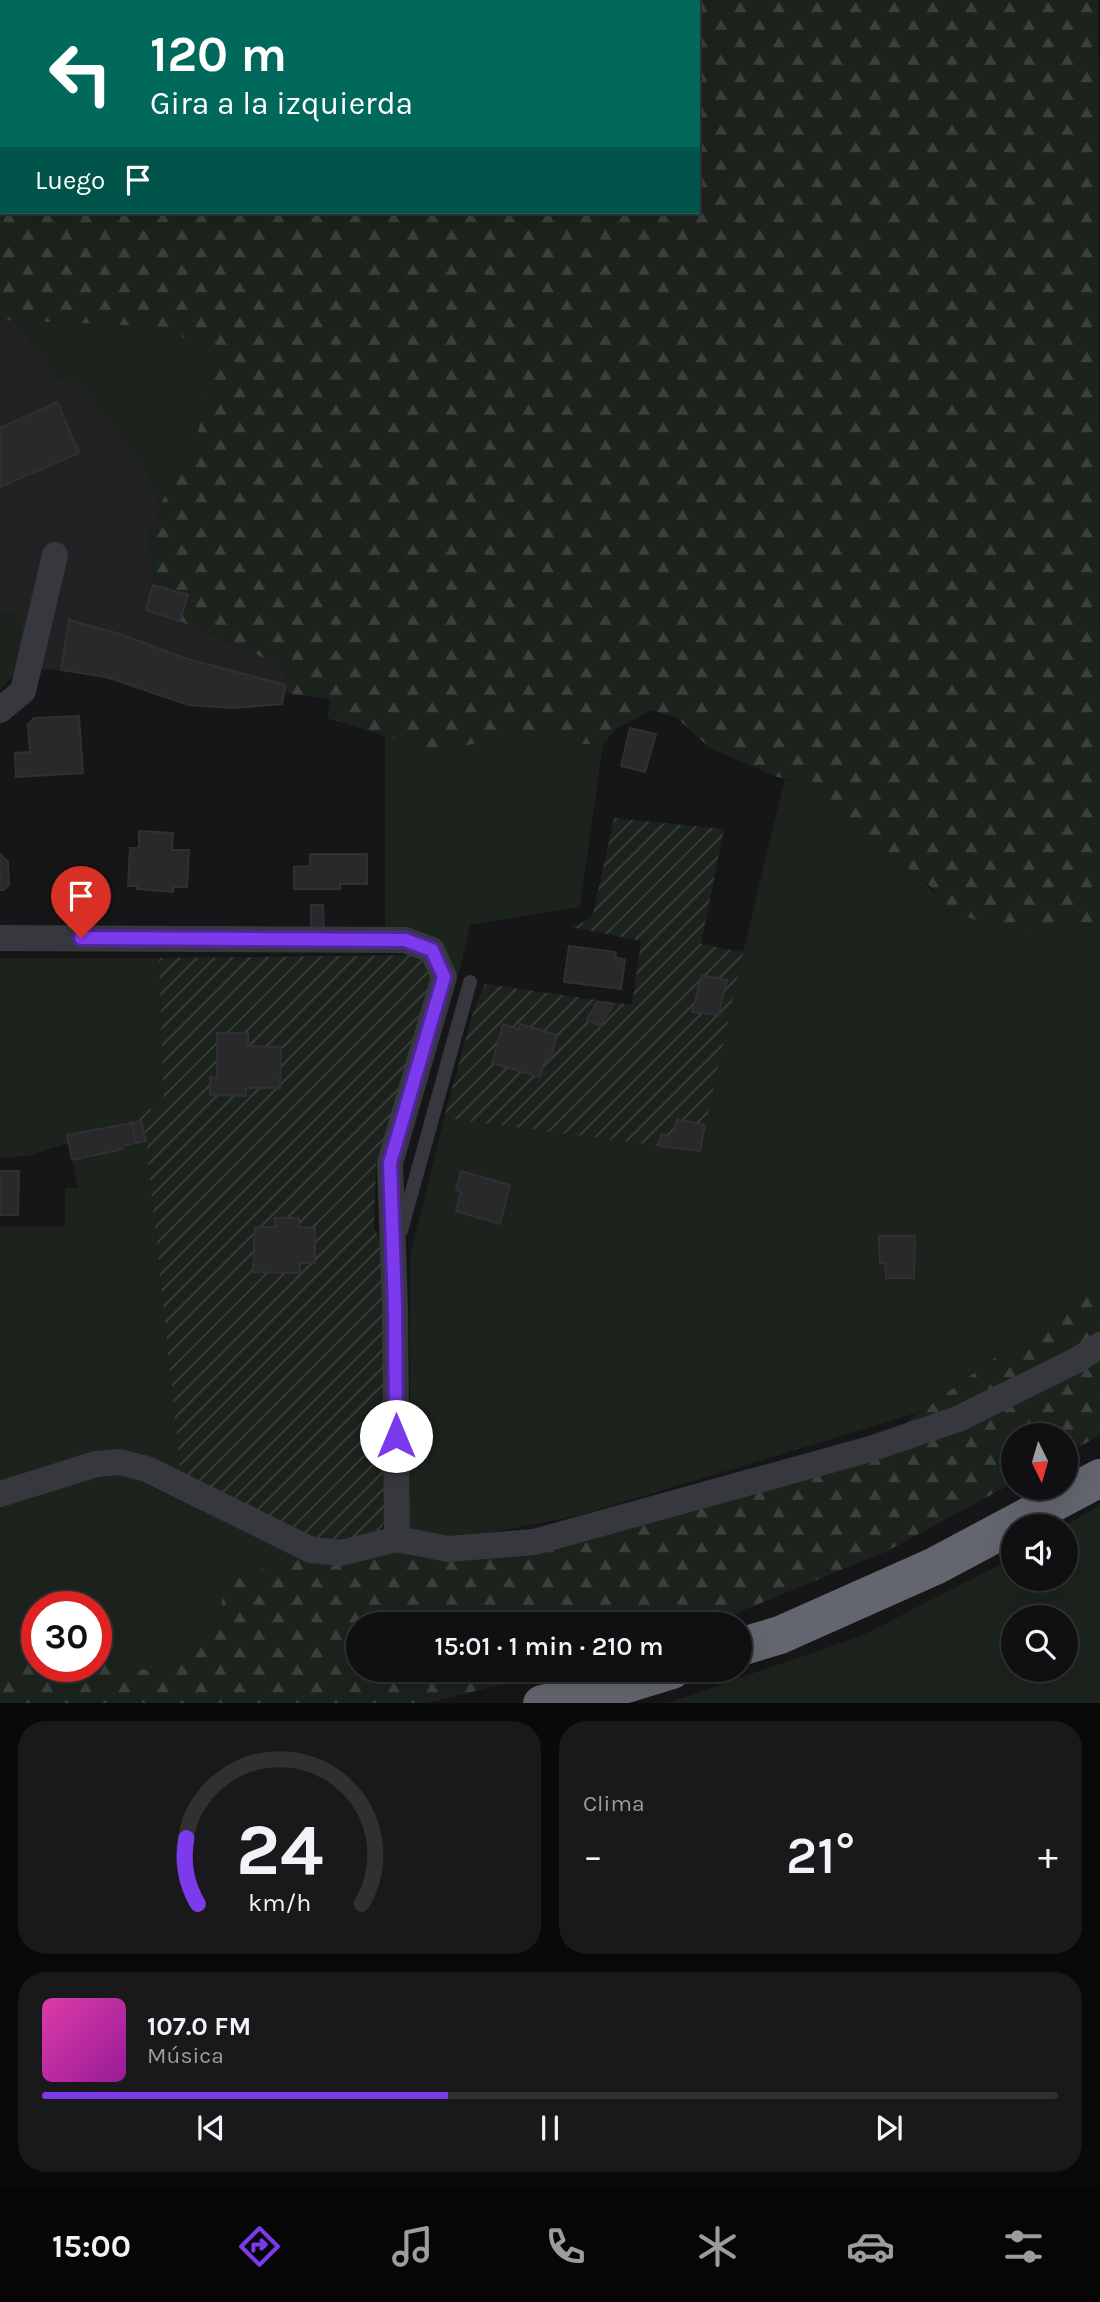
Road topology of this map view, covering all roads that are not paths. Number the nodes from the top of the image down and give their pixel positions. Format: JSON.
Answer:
{"nodes":[{"id":1,"x":55,"y":555,"type":"dead end"},
{"id":2,"x":0,"y":710,"type":"edge"},
{"id":3,"x":0,"y":938,"type":"edge"},
{"id":4,"x":470,"y":982,"type":"dead end"},
{"id":5,"x":393,"y":1258,"type":"junction"},
{"id":6,"x":1100,"y":1345,"type":"edge"},
{"id":7,"x":1100,"y":1478,"type":"edge"},
{"id":8,"x":0,"y":1494,"type":"edge"},
{"id":9,"x":397,"y":1539,"type":"junction"},
{"id":10,"x":752,"y":1643,"type":"edge"},
{"id":11,"x":635,"y":1682,"type":"edge"},
{"id":12,"x":542,"y":1703,"type":"edge"}],
"edges":[{"from":1,"to":2,"type":"street"},
{"from":3,"to":5,"type":"street"},
{"from":4,"to":5,"type":"lane"},
{"from":5,"to":9,"type":"street"},
{"from":6,"to":9,"type":"street"},
{"from":7,"to":10,"type":"highway"},
{"from":8,"to":9,"type":"street"},
{"from":11,"to":12,"type":"highway"}]}
